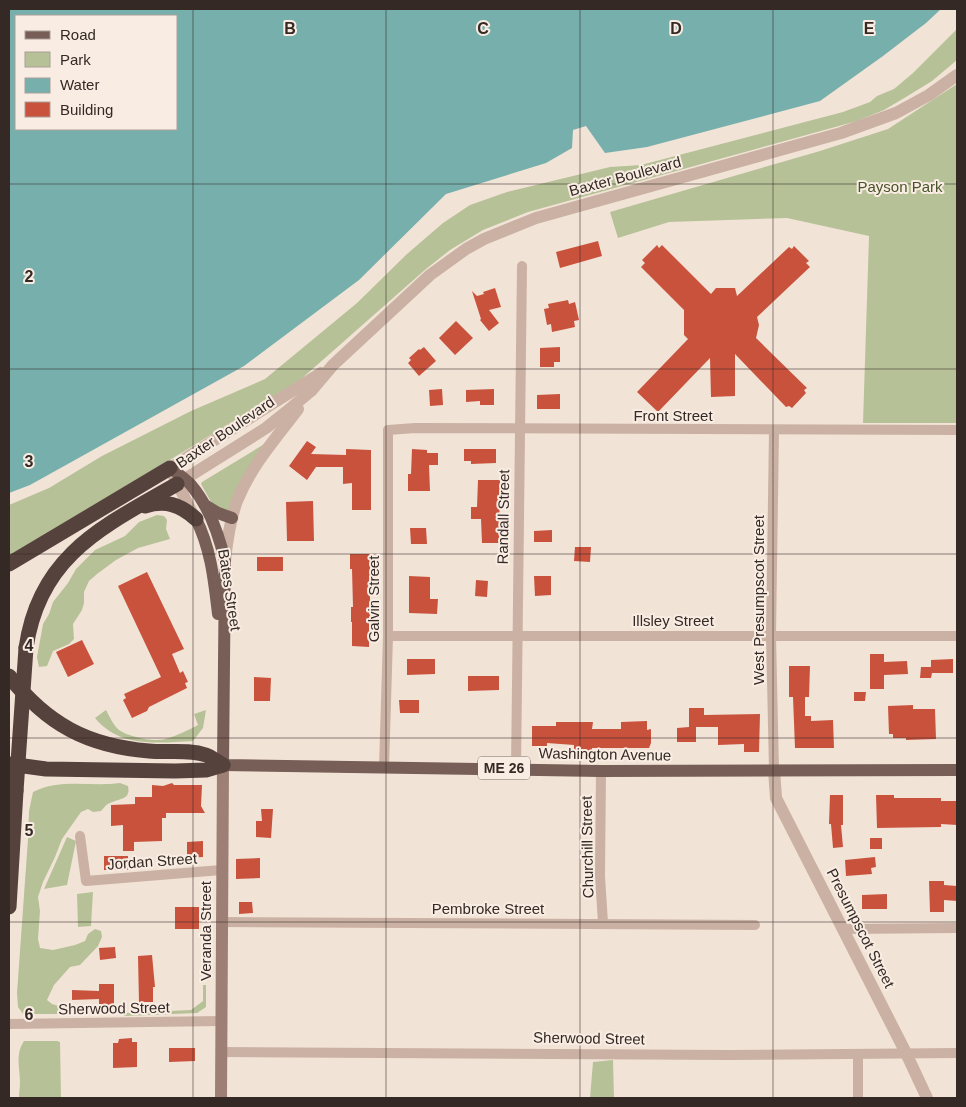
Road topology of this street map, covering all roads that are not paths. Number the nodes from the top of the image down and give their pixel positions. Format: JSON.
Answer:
{"nodes":[{"id":1,"x":957,"y":75,"type":"edge"},
{"id":2,"x":522,"y":266,"type":"dead end"},
{"id":3,"x":333,"y":365,"type":"junction"},
{"id":4,"x":311,"y":391,"type":"junction"},
{"id":5,"x":388,"y":430,"type":"joint"},
{"id":6,"x":519,"y":430,"type":"junction"},
{"id":7,"x":774,"y":430,"type":"junction"},
{"id":8,"x":957,"y":430,"type":"edge"},
{"id":9,"x":170,"y":468,"type":"junction"},
{"id":10,"x":181,"y":481,"type":"junction"},
{"id":11,"x":204,"y":506,"type":"junction"},
{"id":12,"x":118,"y":518,"type":"junction"},
{"id":13,"x":232,"y":518,"type":"junction"},
{"id":14,"x":196,"y":519,"type":"junction"},
{"id":15,"x":225,"y":561,"type":"junction"},
{"id":16,"x":9,"y":564,"type":"edge"},
{"id":17,"x":516,"y":635,"type":"junction"},
{"id":18,"x":388,"y":636,"type":"junction"},
{"id":19,"x":772,"y":636,"type":"junction"},
{"id":20,"x":957,"y":636,"type":"edge"},
{"id":21,"x":223,"y":656,"type":"junction"},
{"id":22,"x":9,"y":676,"type":"edge"},
{"id":23,"x":9,"y":764,"type":"edge"},
{"id":24,"x":223,"y":765,"type":"junction"},
{"id":25,"x":384,"y":768,"type":"junction"},
{"id":26,"x":516,"y":768,"type":"junction"},
{"id":27,"x":774,"y":770,"type":"junction"},
{"id":28,"x":957,"y":770,"type":"edge"},
{"id":29,"x":601,"y":771,"type":"junction"},
{"id":30,"x":80,"y":836,"type":"dead end"},
{"id":31,"x":221,"y":870,"type":"junction"},
{"id":32,"x":9,"y":907,"type":"edge"},
{"id":33,"x":221,"y":922,"type":"junction"},
{"id":34,"x":603,"y":923,"type":"junction"},
{"id":35,"x":755,"y":925,"type":"dead end"},
{"id":36,"x":957,"y":928,"type":"edge"},
{"id":37,"x":843,"y":929,"type":"junction"},
{"id":38,"x":221,"y":1021,"type":"junction"},
{"id":39,"x":9,"y":1024,"type":"edge"},
{"id":40,"x":220,"y":1052,"type":"junction"},
{"id":41,"x":906,"y":1053,"type":"junction"},
{"id":42,"x":957,"y":1054,"type":"edge"},
{"id":43,"x":858,"y":1055,"type":"junction"},
{"id":44,"x":221,"y":1098,"type":"edge"},
{"id":45,"x":858,"y":1098,"type":"edge"},
{"id":46,"x":928,"y":1098,"type":"edge"}],
"edges":[{"from":1,"to":3,"type":"street","name":"Baxter Boulevard"},
{"from":2,"to":6,"type":"street","name":"Randall Street"},
{"from":3,"to":4,"type":"street","name":"Baxter Boulevard"},
{"from":3,"to":9,"type":"street","name":"Baxter Boulevard"},
{"from":4,"to":10,"type":"street","name":"Baxter Boulevard"},
{"from":4,"to":13,"type":"street","name":"Bates Street"},
{"from":5,"to":6,"type":"street","name":"Front Street"},
{"from":5,"to":18,"type":"street","name":"Galvin Street"},
{"from":6,"to":7,"type":"street","name":"Front Street"},
{"from":6,"to":17,"type":"street","name":"Randall Street"},
{"from":7,"to":8,"type":"street","name":"Front Street"},
{"from":7,"to":19,"type":"street","name":"West Presumpscot Street"},
{"from":9,"to":10,"type":"street","name":"Bates Street"},
{"from":9,"to":16,"type":"highway"},
{"from":10,"to":11,"type":"main road","name":"Bates Street"},
{"from":10,"to":12,"type":"highway"},
{"from":10,"to":14,"type":"street","name":"Bates Street"},
{"from":11,"to":13,"type":"main road"},
{"from":11,"to":15,"type":"main road","name":"Bates Street"},
{"from":12,"to":14,"type":"highway"},
{"from":12,"to":32,"type":"highway","bridge":true},
{"from":13,"to":15,"type":"street","name":"Bates Street"},
{"from":14,"to":21,"type":"main road","name":"Bates Street"},
{"from":15,"to":21,"type":"main road","name":"Bates Street"},
{"from":17,"to":18,"type":"street","name":"Illsley Street"},
{"from":17,"to":19,"type":"street","name":"Illsley Street"},
{"from":17,"to":26,"type":"street","name":"Randall Street"},
{"from":18,"to":25,"type":"street","name":"Galvin Street"},
{"from":19,"to":20,"type":"street","name":"Illsley Street"},
{"from":19,"to":27,"type":"street","name":"West Presumpscot Street"},
{"from":21,"to":24,"type":"main road","name":"Bates Street"},
{"from":22,"to":24,"type":"highway","number":"ME 26"},
{"from":23,"to":24,"type":"highway","number":"ME 26"},
{"from":24,"to":25,"type":"main road","name":"Washington Avenue","number":"ME 26"},
{"from":24,"to":31,"type":"main road","name":"Veranda Street"},
{"from":25,"to":26,"type":"main road","name":"Washington Avenue","number":"ME 26"},
{"from":26,"to":29,"type":"main road","name":"Washington Avenue","number":"ME 26"},
{"from":27,"to":28,"type":"main road","name":"Washington Avenue","number":"ME 26"},
{"from":27,"to":29,"type":"main road","name":"Washington Avenue","number":"ME 26"},
{"from":27,"to":37,"type":"street","name":"Presumpscot Street"},
{"from":29,"to":34,"type":"street","name":"Churchill Street"},
{"from":30,"to":31,"type":"street","name":"Jordan Street"},
{"from":31,"to":33,"type":"main road","name":"Veranda Street"},
{"from":33,"to":34,"type":"street","name":"Pembroke Street"},
{"from":33,"to":38,"type":"main road","name":"Veranda Street"},
{"from":34,"to":35,"type":"street","name":"Pembroke Street"},
{"from":36,"to":37,"type":"street"},
{"from":37,"to":41,"type":"street","name":"Presumpscot Street"},
{"from":38,"to":39,"type":"street","name":"Sherwood Street"},
{"from":38,"to":40,"type":"main road","name":"Veranda Street"},
{"from":40,"to":43,"type":"street","name":"Sherwood Street"},
{"from":40,"to":44,"type":"main road","name":"Veranda Street"},
{"from":41,"to":42,"type":"street","name":"Sherwood Street"},
{"from":41,"to":43,"type":"street","name":"Sherwood Street"},
{"from":41,"to":46,"type":"street","name":"Presumpscot Street"},
{"from":43,"to":45,"type":"street"}]}
